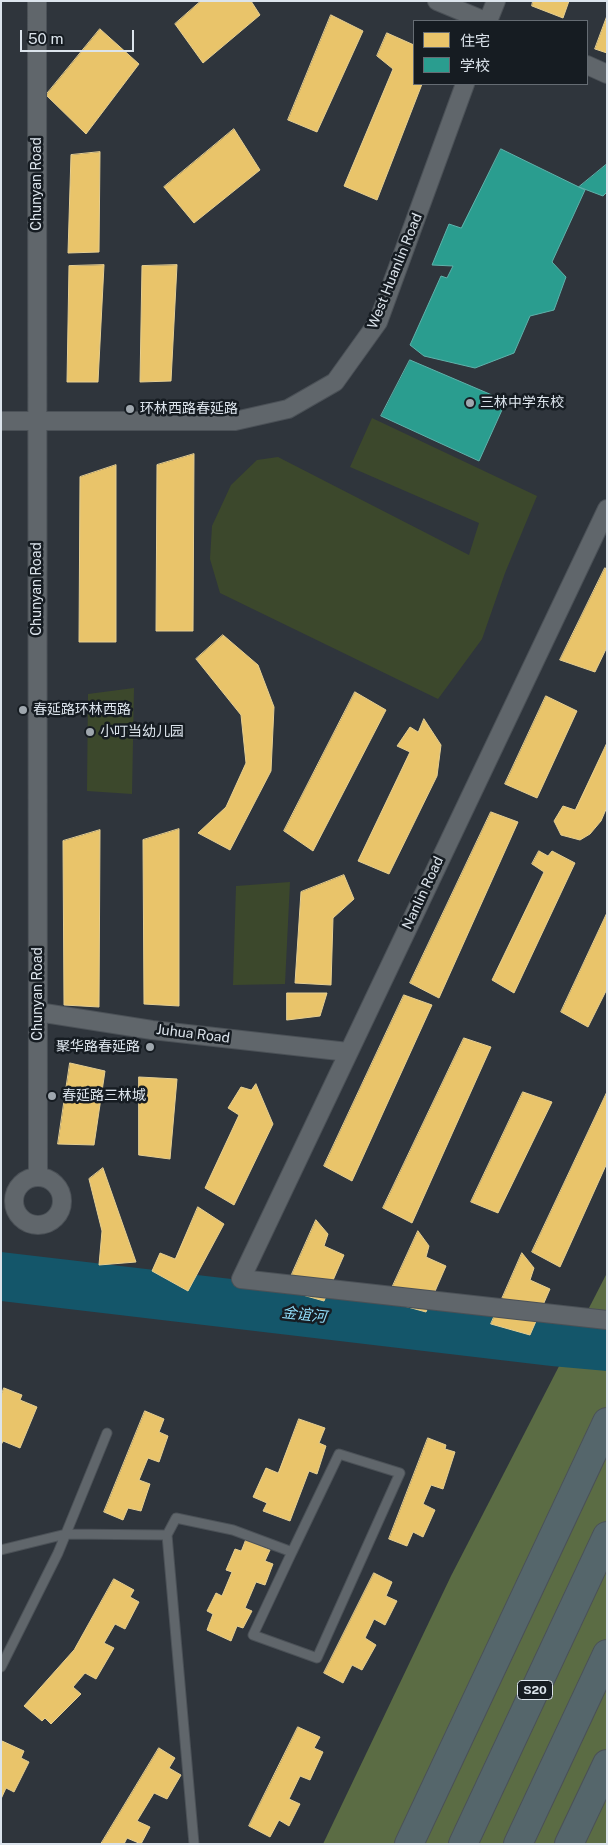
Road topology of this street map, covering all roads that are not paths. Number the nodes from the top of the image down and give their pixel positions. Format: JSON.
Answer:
{"nodes":[{"id":1,"x":37,"y":1,"type":"edge"},
{"id":2,"x":437,"y":1,"type":"edge"},
{"id":3,"x":496,"y":1,"type":"edge"},
{"id":4,"x":484,"y":20,"type":"edge"},
{"id":5,"x":486,"y":20,"type":"edge"},
{"id":6,"x":588,"y":65,"type":"edge"},
{"id":7,"x":607,"y":74,"type":"edge"},
{"id":8,"x":465,"y":85,"type":"edge"},
{"id":9,"x":1,"y":421,"type":"edge"},
{"id":10,"x":37,"y":421,"type":"junction"},
{"id":11,"x":607,"y":509,"type":"edge"},
{"id":12,"x":38,"y":1012,"type":"junction"},
{"id":13,"x":348,"y":1052,"type":"junction"},
{"id":14,"x":38,"y":1177,"type":"dead end"},
{"id":15,"x":607,"y":1320,"type":"edge"},
{"id":16,"x":607,"y":1422,"type":"edge"},
{"id":17,"x":107,"y":1433,"type":"dead end"},
{"id":18,"x":66,"y":1534,"type":"junction"},
{"id":19,"x":167,"y":1534,"type":"junction"},
{"id":20,"x":607,"y":1536,"type":"edge"},
{"id":21,"x":1,"y":1550,"type":"edge"},
{"id":22,"x":292,"y":1552,"type":"junction"},
{"id":23,"x":607,"y":1654,"type":"edge"},
{"id":24,"x":1,"y":1667,"type":"edge"},
{"id":25,"x":607,"y":1764,"type":"edge"},
{"id":26,"x":194,"y":1844,"type":"edge"},
{"id":27,"x":409,"y":1844,"type":"edge"},
{"id":28,"x":462,"y":1844,"type":"edge"},
{"id":29,"x":518,"y":1844,"type":"edge"},
{"id":30,"x":569,"y":1844,"type":"edge"}],
"edges":[{"from":1,"to":10,"type":"street","name":"Chunyan Road"},
{"from":2,"to":4,"type":"street"},
{"from":3,"to":5,"type":"street"},
{"from":6,"to":7,"type":"street"},
{"from":8,"to":10,"type":"street","name":"West Huanlin Road"},
{"from":9,"to":10,"type":"street","name":"West Huanlin Road"},
{"from":10,"to":12,"type":"street","name":"Chunyan Road"},
{"from":11,"to":13,"type":"street","name":"Nanlin Road"},
{"from":12,"to":13,"type":"street","name":"Juhua Road"},
{"from":12,"to":14,"type":"street","name":"Chunyan Road"},
{"from":13,"to":15,"type":"street","name":"Nanlin Road"},
{"from":16,"to":27,"type":"highway"},
{"from":17,"to":18,"type":"lane"},
{"from":18,"to":19,"type":"lane"},
{"from":18,"to":21,"type":"lane"},
{"from":18,"to":24,"type":"lane"},
{"from":19,"to":22,"type":"lane"},
{"from":19,"to":26,"type":"lane"},
{"from":20,"to":28,"type":"highway","number":"S20"},
{"from":22,"to":22,"type":"lane"},
{"from":23,"to":29,"type":"highway"},
{"from":25,"to":30,"type":"highway"}]}
